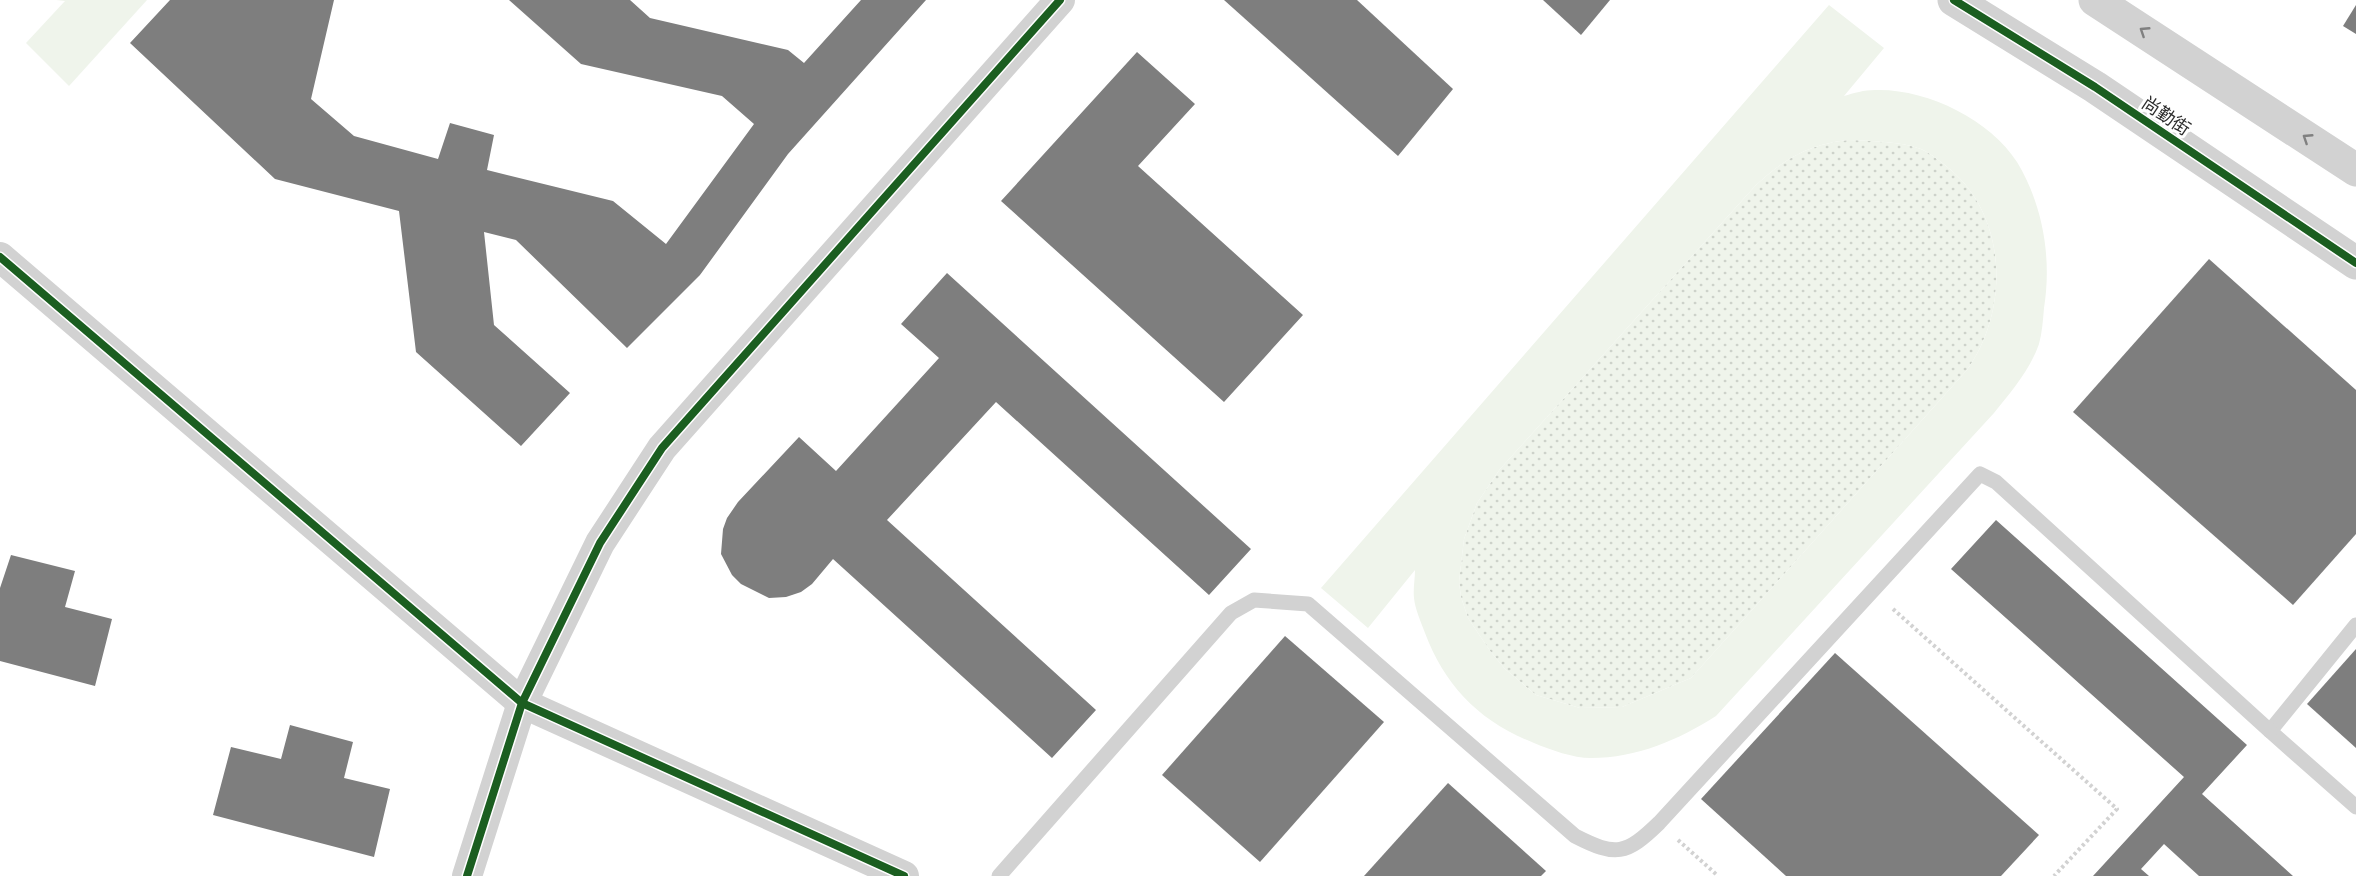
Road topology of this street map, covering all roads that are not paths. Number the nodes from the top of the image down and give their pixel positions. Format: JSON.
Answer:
{"nodes":[{"id":1,"x":1060,"y":0,"type":"edge"},
{"id":2,"x":1954,"y":0,"type":"edge"},
{"id":3,"x":2095,"y":0,"type":"edge"},
{"id":4,"x":2356,"y":170,"type":"edge"},
{"id":5,"x":0,"y":257,"type":"edge"},
{"id":6,"x":2356,"y":262,"type":"edge"},
{"id":7,"x":2356,"y":625,"type":"edge"},
{"id":8,"x":522,"y":703,"type":"junction"},
{"id":9,"x":2270,"y":730,"type":"junction"},
{"id":10,"x":2356,"y":807,"type":"edge"},
{"id":11,"x":467,"y":876,"type":"edge"},
{"id":12,"x":904,"y":876,"type":"edge"},
{"id":13,"x":999,"y":876,"type":"edge"}],
"edges":[{"from":1,"to":8,"type":"street"},
{"from":2,"to":6,"type":"street","name":"尚勤街"},
{"from":4,"to":3,"type":"street","one_way":true},
{"from":5,"to":8,"type":"street"},
{"from":7,"to":9,"type":"lane"},
{"from":8,"to":11,"type":"street"},
{"from":8,"to":12,"type":"street"},
{"from":9,"to":10,"type":"lane"},
{"from":9,"to":13,"type":"lane"}]}
